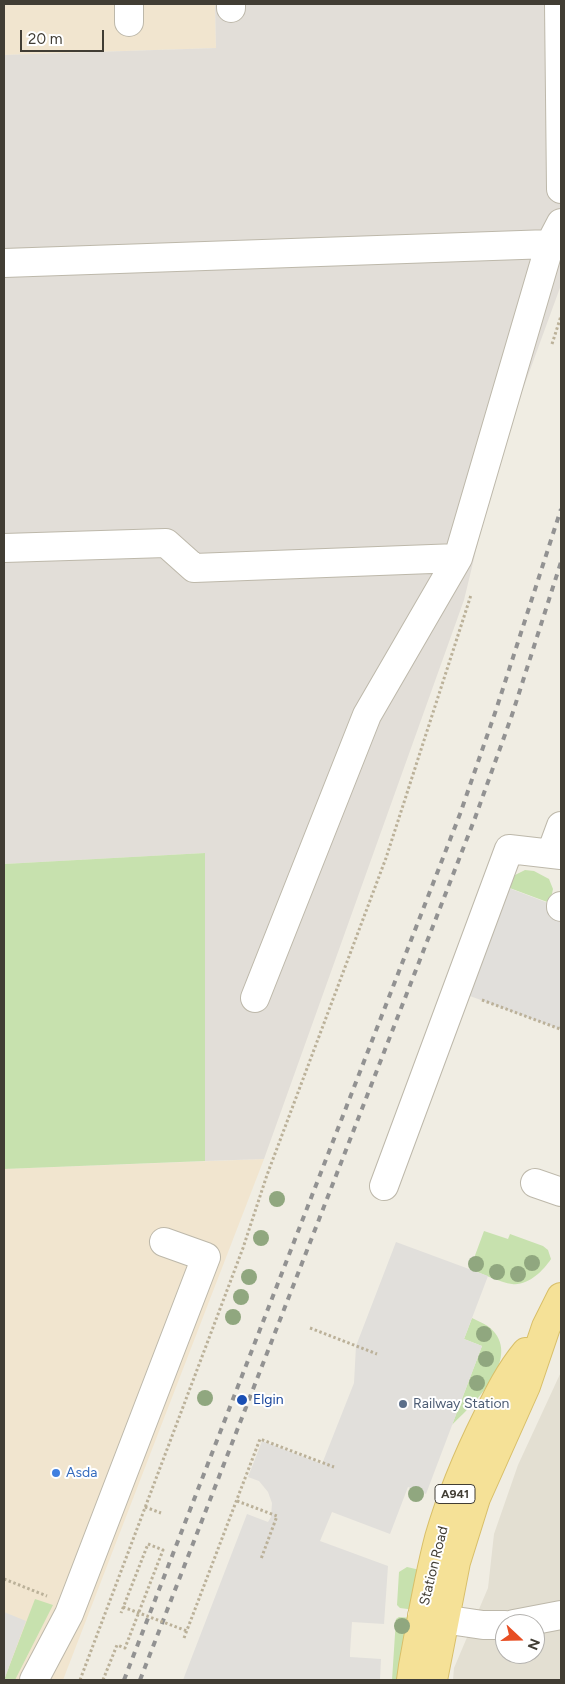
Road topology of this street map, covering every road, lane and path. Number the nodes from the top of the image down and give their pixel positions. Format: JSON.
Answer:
{"nodes":[{"id":1,"x":559,"y":4,"type":"edge"},
{"id":2,"x":561,"y":189,"type":"edge"},
{"id":3,"x":556,"y":233,"type":"edge"},
{"id":4,"x":4,"y":264,"type":"edge"},
{"id":5,"x":561,"y":316,"type":"edge"},
{"id":6,"x":552,"y":345,"type":"dead end"},
{"id":7,"x":4,"y":548,"type":"edge"},
{"id":8,"x":458,"y":558,"type":"junction"},
{"id":9,"x":472,"y":592,"type":"dead end"},
{"id":10,"x":561,"y":826,"type":"edge"},
{"id":11,"x":556,"y":854,"type":"edge"},
{"id":12,"x":255,"y":998,"type":"dead end"},
{"id":13,"x":479,"y":999,"type":"dead end"},
{"id":14,"x":561,"y":1027,"type":"edge"},
{"id":15,"x":535,"y":1183,"type":"dead end"},
{"id":16,"x":384,"y":1186,"type":"dead end"},
{"id":17,"x":561,"y":1192,"type":"edge"},
{"id":18,"x":164,"y":1242,"type":"dead end"},
{"id":19,"x":561,"y":1297,"type":"edge"},
{"id":20,"x":310,"y":1328,"type":"dead end"},
{"id":21,"x":377,"y":1354,"type":"dead end"},
{"id":22,"x":334,"y":1467,"type":"dead end"},
{"id":23,"x":237,"y":1501,"type":"junction"},
{"id":24,"x":145,"y":1507,"type":"junction"},
{"id":25,"x":162,"y":1513,"type":"dead end"},
{"id":26,"x":260,"y":1559,"type":"dead end"},
{"id":27,"x":123,"y":1607,"type":"junction"},
{"id":28,"x":121,"y":1614,"type":"dead end"},
{"id":29,"x":561,"y":1615,"type":"edge"},
{"id":30,"x":433,"y":1618,"type":"junction"},
{"id":31,"x":545,"y":1618,"type":"edge"},
{"id":32,"x":495,"y":1625,"type":"edge"},
{"id":33,"x":187,"y":1631,"type":"junction"},
{"id":34,"x":184,"y":1638,"type":"dead end"},
{"id":35,"x":34,"y":1680,"type":"edge"},
{"id":36,"x":80,"y":1680,"type":"edge"},
{"id":37,"x":103,"y":1680,"type":"edge"},
{"id":38,"x":411,"y":1680,"type":"edge"},
{"id":39,"x":433,"y":1680,"type":"edge"}],
"edges":[{"from":1,"to":2,"type":"street"},
{"from":3,"to":4,"type":"street"},
{"from":3,"to":8,"type":"street"},
{"from":5,"to":6,"type":"path"},
{"from":7,"to":8,"type":"street"},
{"from":8,"to":12,"type":"street"},
{"from":9,"to":24,"type":"path"},
{"from":10,"to":11,"type":"street"},
{"from":11,"to":16,"type":"street"},
{"from":13,"to":14,"type":"path"},
{"from":15,"to":17,"type":"street"},
{"from":18,"to":35,"type":"street"},
{"from":19,"to":30,"type":"main road","name":"Station Road","number":"A941"},
{"from":20,"to":21,"type":"path"},
{"from":22,"to":23,"type":"path"},
{"from":23,"to":26,"type":"path"},
{"from":23,"to":33,"type":"path"},
{"from":24,"to":25,"type":"path"},
{"from":24,"to":36,"type":"path"},
{"from":27,"to":28,"type":"path","bridge":true},
{"from":27,"to":33,"type":"path","bridge":true},
{"from":27,"to":37,"type":"path"},
{"from":29,"to":31,"type":"street"},
{"from":30,"to":32,"type":"street"},
{"from":30,"to":38,"type":"main road","name":"Station Road","number":"A941"},
{"from":30,"to":39,"type":"main road","name":"Station Road","number":"A941"},
{"from":33,"to":34,"type":"path"}]}
